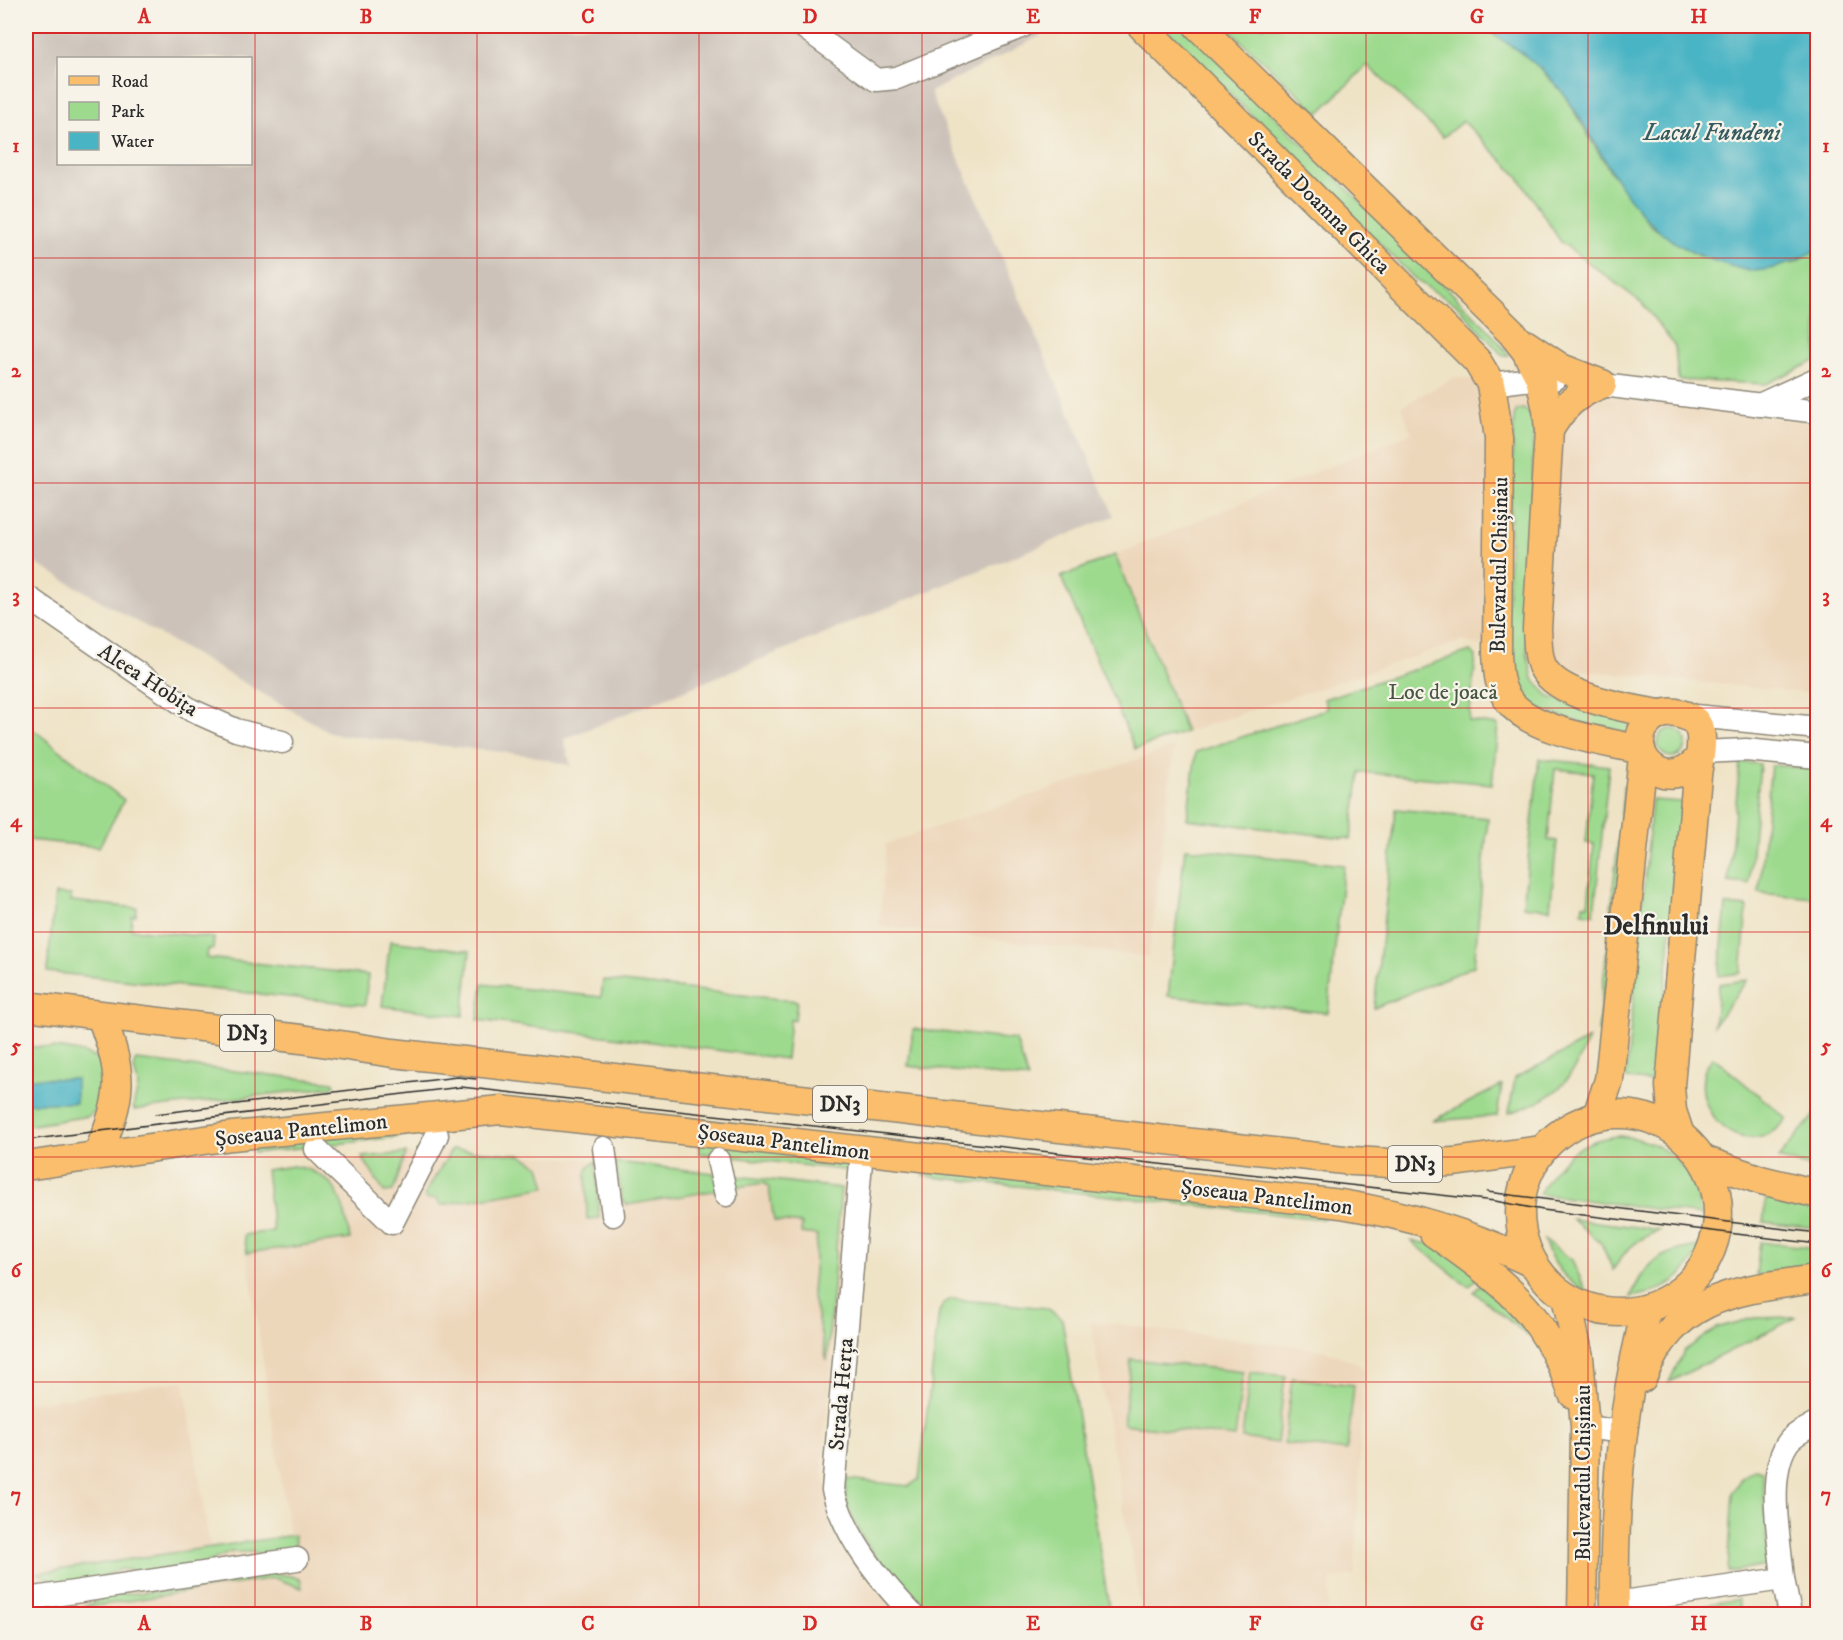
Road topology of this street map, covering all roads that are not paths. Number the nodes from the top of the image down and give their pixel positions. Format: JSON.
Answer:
{"nodes":[{"id":1,"x":802,"y":26,"type":"edge"},
{"id":2,"x":1023,"y":26,"type":"edge"},
{"id":3,"x":1142,"y":26,"type":"edge"},
{"id":4,"x":1198,"y":26,"type":"edge"},
{"id":5,"x":1512,"y":333,"type":"junction"},
{"id":6,"x":1540,"y":378,"type":"junction"},
{"id":7,"x":1818,"y":378,"type":"edge"},
{"id":8,"x":1491,"y":384,"type":"junction"},
{"id":9,"x":1602,"y":384,"type":"junction"},
{"id":10,"x":1759,"y":405,"type":"junction"},
{"id":11,"x":1818,"y":412,"type":"edge"},
{"id":12,"x":1549,"y":430,"type":"junction"},
{"id":13,"x":26,"y":596,"type":"edge"},
{"id":14,"x":1673,"y":715,"type":"junction"},
{"id":15,"x":1818,"y":728,"type":"edge"},
{"id":16,"x":282,"y":742,"type":"dead end"},
{"id":17,"x":1642,"y":753,"type":"junction"},
{"id":18,"x":1700,"y":756,"type":"junction"},
{"id":19,"x":1818,"y":757,"type":"edge"},
{"id":20,"x":32,"y":1008,"type":"edge"},
{"id":21,"x":101,"y":1016,"type":"junction"},
{"id":22,"x":1598,"y":1116,"type":"junction"},
{"id":23,"x":437,"y":1135,"type":"dead end"},
{"id":24,"x":1680,"y":1135,"type":"junction"},
{"id":25,"x":604,"y":1148,"type":"dead end"},
{"id":26,"x":316,"y":1149,"type":"dead end"},
{"id":27,"x":861,"y":1150,"type":"junction"},
{"id":28,"x":1541,"y":1150,"type":"junction"},
{"id":29,"x":98,"y":1154,"type":"junction"},
{"id":30,"x":718,"y":1160,"type":"dead end"},
{"id":31,"x":1703,"y":1160,"type":"junction"},
{"id":32,"x":26,"y":1166,"type":"edge"},
{"id":33,"x":1818,"y":1194,"type":"edge"},
{"id":34,"x":726,"y":1195,"type":"dead end"},
{"id":35,"x":613,"y":1215,"type":"dead end"},
{"id":36,"x":1412,"y":1218,"type":"junction"},
{"id":37,"x":1534,"y":1264,"type":"junction"},
{"id":38,"x":1813,"y":1280,"type":"edge"},
{"id":39,"x":1681,"y":1290,"type":"junction"},
{"id":40,"x":1566,"y":1297,"type":"junction"},
{"id":41,"x":1647,"y":1308,"type":"junction"},
{"id":42,"x":1818,"y":1423,"type":"edge"},
{"id":43,"x":1585,"y":1427,"type":"junction"},
{"id":44,"x":1624,"y":1432,"type":"junction"},
{"id":45,"x":297,"y":1559,"type":"dead end"},
{"id":46,"x":1783,"y":1579,"type":"junction"},
{"id":47,"x":27,"y":1599,"type":"dead end"},
{"id":48,"x":1615,"y":1609,"type":"edge"},
{"id":49,"x":912,"y":1614,"type":"edge"},
{"id":50,"x":1582,"y":1614,"type":"edge"},
{"id":51,"x":1790,"y":1614,"type":"edge"}],
"edges":[{"from":1,"to":2,"type":"street"},
{"from":3,"to":8,"type":"main road","name":"Strada Doamna Ghica"},
{"from":4,"to":5,"type":"main road","name":"Strada Doamna Ghica"},
{"from":5,"to":6,"type":"main road","name":"Strada Doamna Ghica"},
{"from":5,"to":9,"type":"main road"},
{"from":6,"to":8,"type":"street"},
{"from":6,"to":9,"type":"street"},
{"from":6,"to":12,"type":"main road","name":"Bulevardul Chișinău"},
{"from":7,"to":10,"type":"street"},
{"from":8,"to":17,"type":"main road","name":"Bulevardul Chișinău"},
{"from":9,"to":10,"type":"street"},
{"from":9,"to":12,"type":"main road"},
{"from":10,"to":11,"type":"street"},
{"from":12,"to":14,"type":"main road","name":"Bulevardul Chișinău"},
{"from":13,"to":16,"type":"street","name":"Aleea Hobița"},
{"from":14,"to":15,"type":"street"},
{"from":14,"to":17,"type":"main road"},
{"from":14,"to":18,"type":"main road"},
{"from":17,"to":18,"type":"main road","name":"Bulevardul Chișinău"},
{"from":17,"to":22,"type":"main road"},
{"from":18,"to":19,"type":"street"},
{"from":18,"to":24,"type":"main road"},
{"from":20,"to":21,"type":"main road","name":"Șoseaua Pantelimon","number":"DN3"},
{"from":21,"to":28,"type":"main road","name":"Șoseaua Pantelimon","number":"DN3"},
{"from":21,"to":29,"type":"main road"},
{"from":22,"to":24,"type":"main road","number":"DN3"},
{"from":22,"to":28,"type":"main road","number":"DN3"},
{"from":23,"to":26,"type":"street"},
{"from":24,"to":31,"type":"main road","number":"DN3"},
{"from":25,"to":35,"type":"street"},
{"from":27,"to":29,"type":"main road","name":"Șoseaua Pantelimon","number":"DN3"},
{"from":27,"to":36,"type":"main road","name":"Șoseaua Pantelimon","number":"DN3"},
{"from":27,"to":49,"type":"street","name":"Strada Herța"},
{"from":28,"to":37,"type":"main road","number":"DN3"},
{"from":29,"to":32,"type":"main road","name":"Șoseaua Pantelimon","number":"DN3"},
{"from":30,"to":34,"type":"street"},
{"from":31,"to":33,"type":"main road","number":"DN3"},
{"from":31,"to":39,"type":"main road","number":"DN3"},
{"from":36,"to":37,"type":"main road","name":"Șoseaua Pantelimon","number":"DN3"},
{"from":36,"to":43,"type":"main road"},
{"from":37,"to":40,"type":"main road","number":"DN3"},
{"from":38,"to":39,"type":"main road","number":"DN3"},
{"from":38,"to":44,"type":"main road"},
{"from":39,"to":41,"type":"main road","number":"DN3"},
{"from":40,"to":41,"type":"main road","number":"DN3"},
{"from":40,"to":43,"type":"main road","name":"Bulevardul Chișinău"},
{"from":41,"to":44,"type":"main road","name":"Bulevardul Chișinău"},
{"from":42,"to":46,"type":"street"},
{"from":43,"to":44,"type":"street"},
{"from":43,"to":50,"type":"main road","name":"Bulevardul Chișinău"},
{"from":44,"to":48,"type":"main road","name":"Bulevardul Chișinău"},
{"from":45,"to":47,"type":"street"},
{"from":46,"to":48,"type":"street"},
{"from":46,"to":51,"type":"street"}]}
